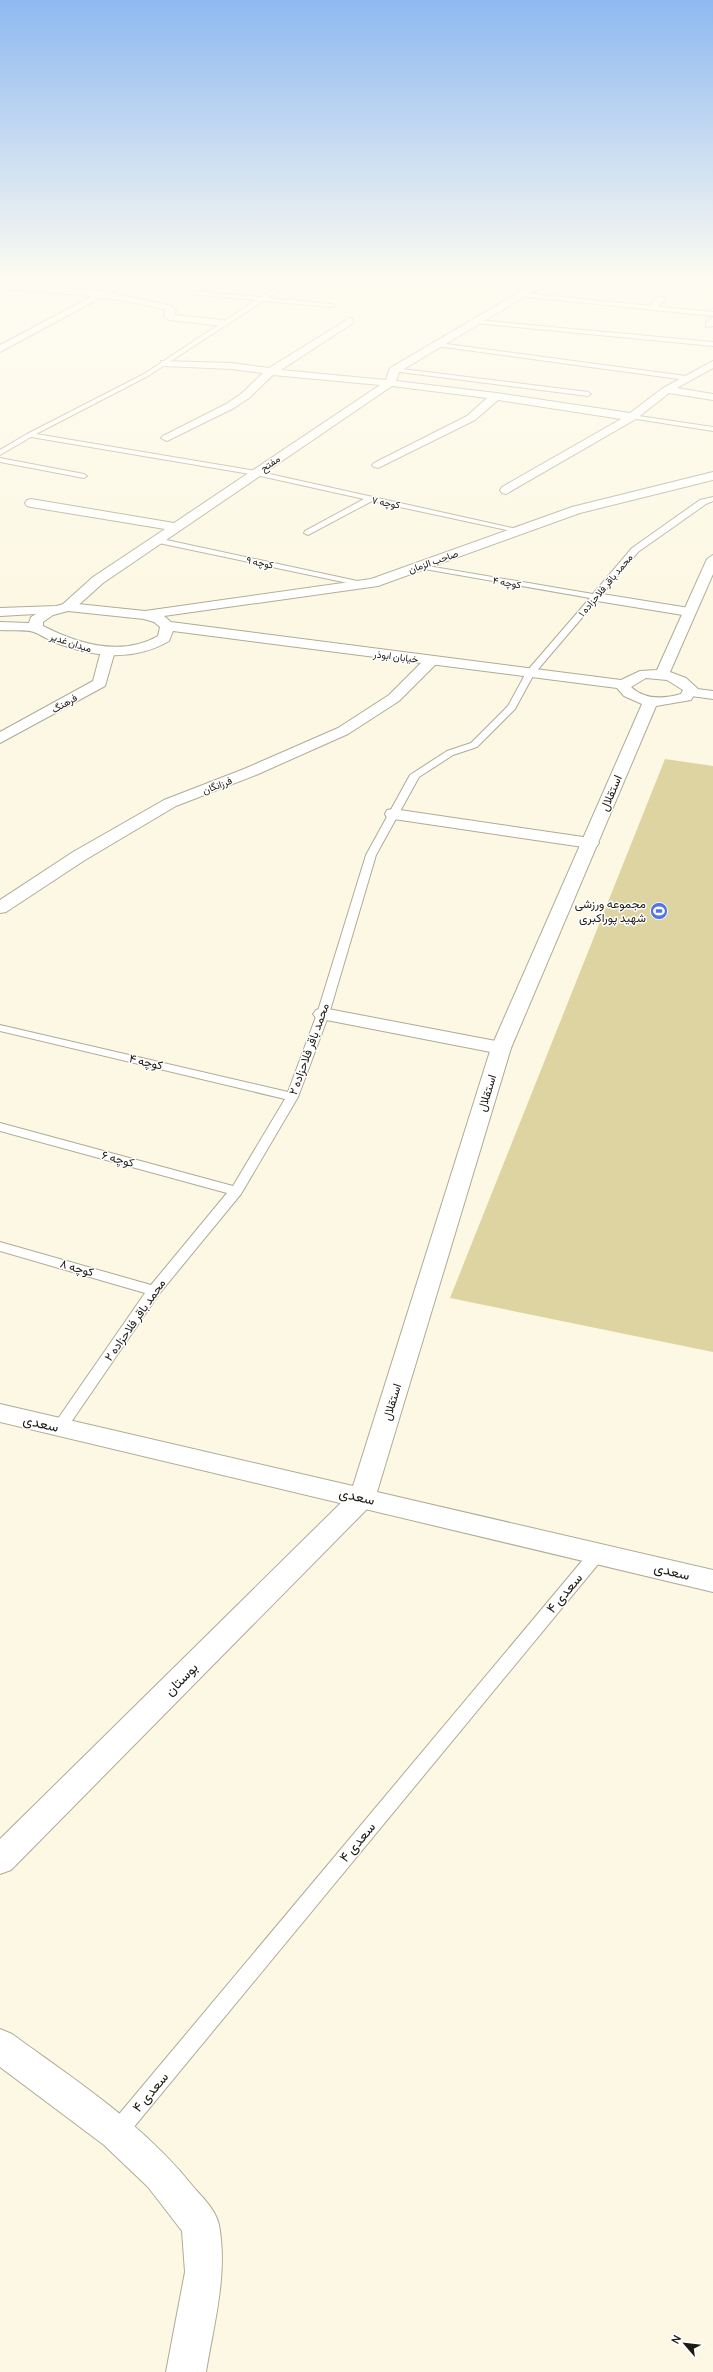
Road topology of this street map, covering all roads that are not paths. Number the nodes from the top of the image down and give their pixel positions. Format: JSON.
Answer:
{"nodes":[{"id":1,"x":116,"y":389,"type":"edge"},
{"id":2,"x":253,"y":389,"type":"edge"},
{"id":3,"x":382,"y":389,"type":"edge"},
{"id":4,"x":436,"y":389,"type":"edge"},
{"id":5,"x":545,"y":389,"type":"edge"},
{"id":6,"x":667,"y":390,"type":"joint"},
{"id":7,"x":588,"y":394,"type":"dead end"},
{"id":8,"x":496,"y":396,"type":"junction"},
{"id":9,"x":713,"y":397,"type":"edge"},
{"id":10,"x":632,"y":417,"type":"junction"},
{"id":11,"x":713,"y":429,"type":"edge"},
{"id":12,"x":29,"y":435,"type":"junction"},
{"id":13,"x":167,"y":438,"type":"dead end"},
{"id":14,"x":0,"y":453,"type":"edge"},
{"id":15,"x":0,"y":460,"type":"edge"},
{"id":16,"x":378,"y":465,"type":"dead end"},
{"id":17,"x":256,"y":473,"type":"junction"},
{"id":18,"x":84,"y":476,"type":"dead end"},
{"id":19,"x":713,"y":476,"type":"edge"},
{"id":20,"x":688,"y":481,"type":"junction"},
{"id":21,"x":506,"y":490,"type":"dead end"},
{"id":22,"x":713,"y":491,"type":"edge"},
{"id":23,"x":370,"y":499,"type":"junction"},
{"id":24,"x":713,"y":499,"type":"edge"},
{"id":25,"x":32,"y":503,"type":"dead end"},
{"id":26,"x":176,"y":527,"type":"junction"},
{"id":27,"x":517,"y":531,"type":"junction"},
{"id":28,"x":308,"y":533,"type":"dead end"},
{"id":29,"x":157,"y":540,"type":"junction"},
{"id":30,"x":713,"y":559,"type":"edge"},
{"id":31,"x":419,"y":566,"type":"junction"},
{"id":32,"x":362,"y":584,"type":"junction"},
{"id":33,"x":596,"y":597,"type":"junction"},
{"id":34,"x":68,"y":608,"type":"junction"},
{"id":35,"x":0,"y":612,"type":"edge"},
{"id":36,"x":689,"y":612,"type":"junction"},
{"id":37,"x":145,"y":615,"type":"junction"},
{"id":38,"x":0,"y":626,"type":"edge"},
{"id":39,"x":167,"y":626,"type":"junction"},
{"id":40,"x":36,"y":628,"type":"junction"},
{"id":41,"x":108,"y":652,"type":"junction"},
{"id":42,"x":432,"y":660,"type":"junction"},
{"id":43,"x":530,"y":673,"type":"junction"},
{"id":44,"x":662,"y":675,"type":"junction"},
{"id":45,"x":624,"y":685,"type":"junction"},
{"id":46,"x":690,"y":692,"type":"junction"},
{"id":47,"x":713,"y":695,"type":"edge"},
{"id":48,"x":650,"y":702,"type":"junction"},
{"id":49,"x":0,"y":738,"type":"edge"},
{"id":50,"x":393,"y":814,"type":"junction"},
{"id":51,"x":590,"y":842,"type":"junction"},
{"id":52,"x":0,"y":908,"type":"edge"},
{"id":53,"x":323,"y":1014,"type":"junction"},
{"id":54,"x":0,"y":1028,"type":"edge"},
{"id":55,"x":501,"y":1048,"type":"junction"},
{"id":56,"x":292,"y":1097,"type":"junction"},
{"id":57,"x":0,"y":1127,"type":"edge"},
{"id":58,"x":236,"y":1191,"type":"junction"},
{"id":59,"x":0,"y":1246,"type":"edge"},
{"id":60,"x":154,"y":1291,"type":"junction"},
{"id":61,"x":0,"y":1413,"type":"edge"},
{"id":62,"x":60,"y":1427,"type":"junction"},
{"id":63,"x":362,"y":1498,"type":"junction"},
{"id":64,"x":598,"y":1553,"type":"junction"},
{"id":65,"x":713,"y":1581,"type":"edge"},
{"id":66,"x":0,"y":1860,"type":"edge"},
{"id":67,"x":0,"y":2046,"type":"edge"},
{"id":68,"x":117,"y":2132,"type":"junction"},
{"id":69,"x":186,"y":2372,"type":"edge"}],
"edges":[{"from":1,"to":12,"type":"lane"},
{"from":2,"to":13,"type":"street"},
{"from":3,"to":17,"type":"street","name":"مفتح"},
{"from":4,"to":8,"type":"street"},
{"from":5,"to":7,"type":"lane"},
{"from":6,"to":9,"type":"street"},
{"from":6,"to":10,"type":"street"},
{"from":8,"to":10,"type":"street"},
{"from":8,"to":16,"type":"street"},
{"from":10,"to":11,"type":"lane"},
{"from":10,"to":21,"type":"street"},
{"from":12,"to":14,"type":"lane"},
{"from":12,"to":17,"type":"lane","name":"کوچه ۷"},
{"from":15,"to":18,"type":"lane"},
{"from":17,"to":23,"type":"lane","name":"کوچه ۷"},
{"from":17,"to":26,"type":"street","name":"مفتح"},
{"from":19,"to":20,"type":"street","name":"صاحب الزمان"},
{"from":20,"to":22,"type":"street"},
{"from":20,"to":27,"type":"street","name":"صاحب الزمان"},
{"from":23,"to":27,"type":"lane","name":"کوچه ۷"},
{"from":23,"to":28,"type":"lane"},
{"from":24,"to":33,"type":"lane","name":"محمد باقر فلاحزاده ۱"},
{"from":25,"to":26,"type":"street"},
{"from":26,"to":29,"type":"street","name":"مفتح"},
{"from":27,"to":31,"type":"street","name":"صاحب الزمان"},
{"from":29,"to":32,"type":"lane","name":"کوچه ۹"},
{"from":29,"to":34,"type":"street","name":"مفتح"},
{"from":30,"to":36,"type":"street"},
{"from":31,"to":32,"type":"street","name":"صاحب الزمان"},
{"from":31,"to":33,"type":"lane","name":"کوچه ۴"},
{"from":32,"to":37,"type":"street","name":"صاحب الزمان"},
{"from":33,"to":36,"type":"street"},
{"from":33,"to":43,"type":"lane","name":"محمد باقر فلاحزاده ۱"},
{"from":34,"to":35,"type":"street"},
{"from":34,"to":37,"type":"street","name":"میدان غدیر"},
{"from":34,"to":40,"type":"street","name":"میدان غدیر"},
{"from":36,"to":44,"type":"street"},
{"from":37,"to":39,"type":"street","name":"میدان غدیر"},
{"from":38,"to":40,"type":"street"},
{"from":39,"to":41,"type":"street","name":"میدان غدیر"},
{"from":39,"to":42,"type":"street","name":"خیابان ابوذر"},
{"from":40,"to":41,"type":"street","name":"میدان غدیر"},
{"from":41,"to":49,"type":"street","name":"فرهنگ"},
{"from":42,"to":43,"type":"street","name":"خیابان ابوذر"},
{"from":42,"to":52,"type":"street","name":"فرزانگان"},
{"from":43,"to":45,"type":"street","name":"خیابان ابوذر"},
{"from":43,"to":50,"type":"lane","name":"محمد باقر فلاحزاده ۲"},
{"from":44,"to":45,"type":"street"},
{"from":44,"to":46,"type":"street"},
{"from":45,"to":48,"type":"street"},
{"from":46,"to":47,"type":"street"},
{"from":46,"to":48,"type":"street"},
{"from":48,"to":51,"type":"street","name":"استقلال"},
{"from":50,"to":51,"type":"street"},
{"from":50,"to":53,"type":"lane","name":"محمد باقر فلاحزاده ۲"},
{"from":51,"to":55,"type":"street","name":"استقلال"},
{"from":53,"to":55,"type":"street"},
{"from":53,"to":56,"type":"lane","name":"محمد باقر فلاحزاده ۲"},
{"from":54,"to":56,"type":"lane","name":"کوچه ۴"},
{"from":55,"to":63,"type":"street","name":"استقلال"},
{"from":56,"to":58,"type":"lane","name":"محمد باقر فلاحزاده ۲"},
{"from":57,"to":58,"type":"lane","name":"کوچه ۶"},
{"from":58,"to":60,"type":"lane","name":"محمد باقر فلاحزاده ۲"},
{"from":59,"to":60,"type":"lane","name":"کوچه ۸"},
{"from":60,"to":62,"type":"lane","name":"محمد باقر فلاحزاده ۲"},
{"from":61,"to":62,"type":"street","name":"سعدی"},
{"from":62,"to":63,"type":"street","name":"سعدی"},
{"from":63,"to":64,"type":"street","name":"سعدی"},
{"from":63,"to":66,"type":"street","name":"بوستان"},
{"from":64,"to":65,"type":"street","name":"سعدی"},
{"from":64,"to":68,"type":"lane","name":"سعدی ۴"},
{"from":67,"to":68,"type":"street"},
{"from":68,"to":69,"type":"street"}]}
